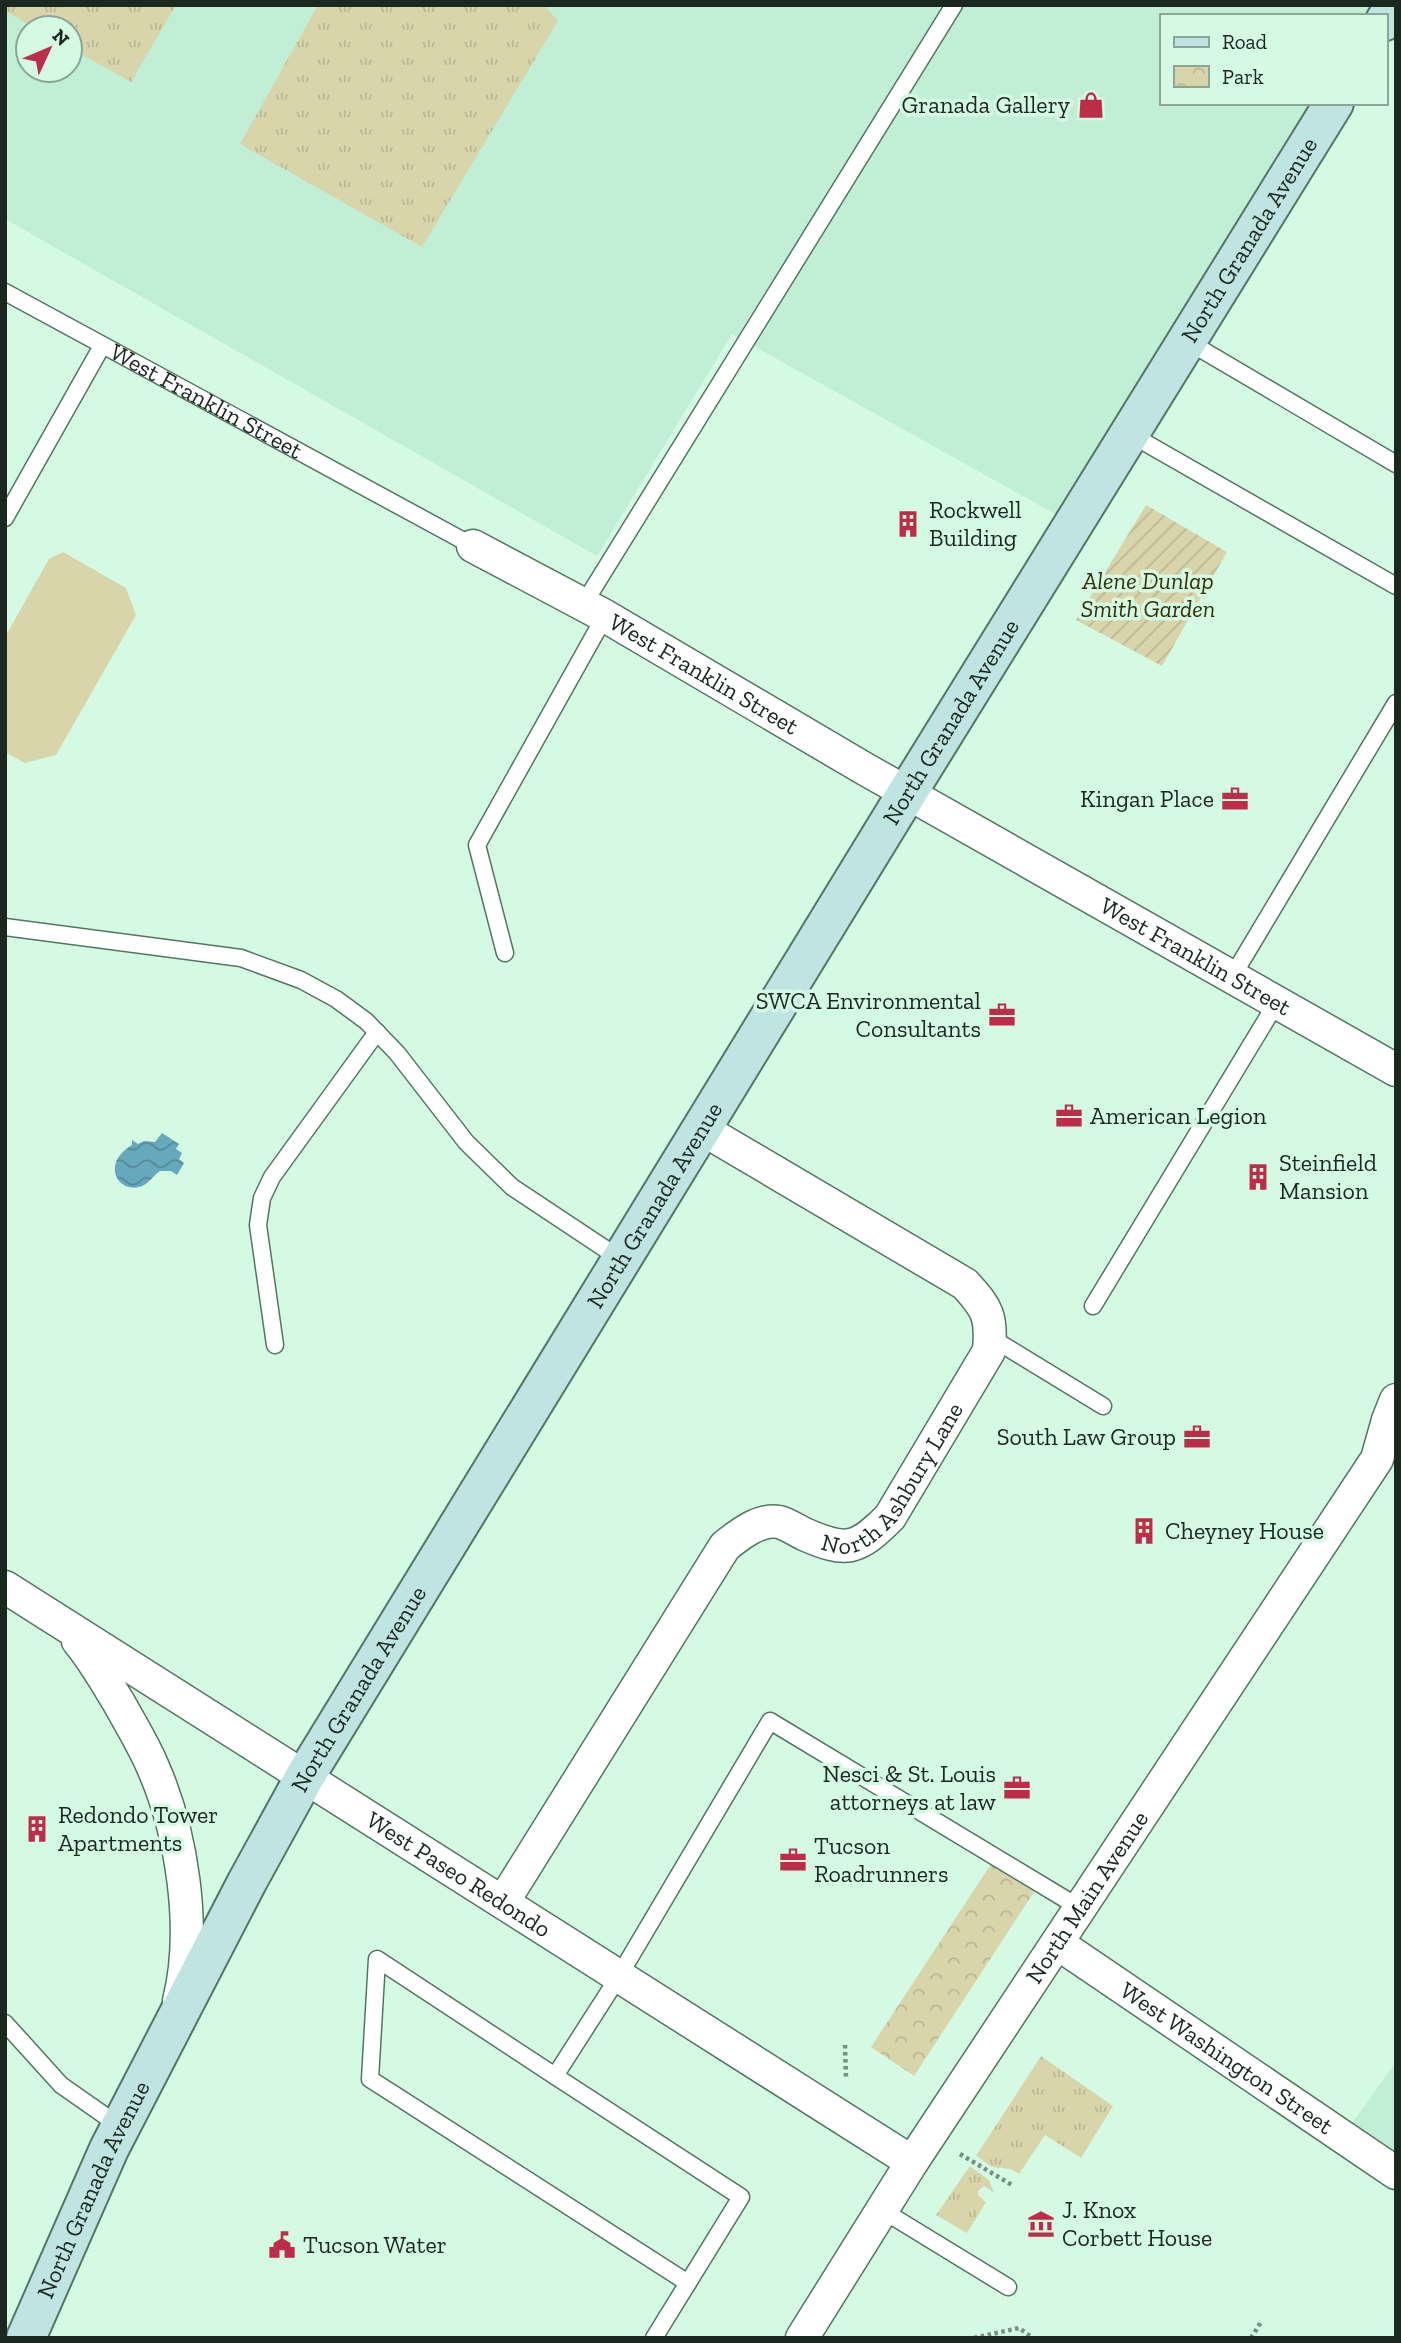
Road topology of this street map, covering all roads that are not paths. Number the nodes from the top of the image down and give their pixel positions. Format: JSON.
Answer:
{"nodes":[{"id":1,"x":954,"y":5,"type":"edge"},
{"id":2,"x":1333,"y":105,"type":"edge"},
{"id":3,"x":5,"y":292,"type":"edge"},
{"id":4,"x":1187,"y":341,"type":"junction"},
{"id":5,"x":102,"y":346,"type":"junction"},
{"id":6,"x":1130,"y":434,"type":"junction"},
{"id":7,"x":1396,"y":464,"type":"edge"},
{"id":8,"x":5,"y":518,"type":"edge"},
{"id":9,"x":472,"y":546,"type":"joint"},
{"id":10,"x":1396,"y":586,"type":"edge"},
{"id":11,"x":594,"y":610,"type":"junction"},
{"id":12,"x":1396,"y":703,"type":"edge"},
{"id":13,"x":907,"y":793,"type":"junction"},
{"id":14,"x":5,"y":927,"type":"edge"},
{"id":15,"x":505,"y":953,"type":"dead end"},
{"id":16,"x":1232,"y":977,"type":"junction"},
{"id":17,"x":1277,"y":1002,"type":"junction"},
{"id":18,"x":377,"y":1032,"type":"junction"},
{"id":19,"x":1396,"y":1070,"type":"edge"},
{"id":20,"x":702,"y":1129,"type":"junction"},
{"id":21,"x":622,"y":1260,"type":"junction"},
{"id":22,"x":1093,"y":1306,"type":"dead end"},
{"id":23,"x":990,"y":1337,"type":"junction"},
{"id":24,"x":275,"y":1345,"type":"dead end"},
{"id":25,"x":1396,"y":1401,"type":"edge"},
{"id":26,"x":1103,"y":1406,"type":"dead end"},
{"id":27,"x":1387,"y":1452,"type":"edge"},
{"id":28,"x":5,"y":1587,"type":"edge"},
{"id":29,"x":51,"y":1616,"type":"junction"},
{"id":30,"x":304,"y":1778,"type":"junction"},
{"id":31,"x":503,"y":1902,"type":"junction"},
{"id":32,"x":1080,"y":1908,"type":"junction"},
{"id":33,"x":1057,"y":1943,"type":"junction"},
{"id":34,"x":619,"y":1976,"type":"junction"},
{"id":35,"x":5,"y":2023,"type":"edge"},
{"id":36,"x":173,"y":2024,"type":"junction"},
{"id":37,"x":555,"y":2076,"type":"junction"},
{"id":38,"x":121,"y":2127,"type":"junction"},
{"id":39,"x":912,"y":2162,"type":"junction"},
{"id":40,"x":1396,"y":2174,"type":"edge"},
{"id":41,"x":882,"y":2210,"type":"junction"},
{"id":42,"x":688,"y":2283,"type":"junction"},
{"id":43,"x":1008,"y":2287,"type":"dead end"},
{"id":44,"x":26,"y":2338,"type":"edge"},
{"id":45,"x":654,"y":2338,"type":"edge"},
{"id":46,"x":802,"y":2338,"type":"edge"}],
"edges":[{"from":1,"to":11,"type":"lane"},
{"from":2,"to":4,"type":"main road","name":"North Granada Avenue"},
{"from":3,"to":5,"type":"lane","name":"West Franklin Street"},
{"from":4,"to":6,"type":"main road","name":"North Granada Avenue"},
{"from":4,"to":7,"type":"lane"},
{"from":5,"to":8,"type":"lane"},
{"from":5,"to":9,"type":"lane","name":"West Franklin Street"},
{"from":6,"to":10,"type":"lane"},
{"from":6,"to":13,"type":"main road","name":"North Granada Avenue"},
{"from":9,"to":11,"type":"street","name":"West Franklin Street"},
{"from":11,"to":13,"type":"street","name":"West Franklin Street"},
{"from":11,"to":15,"type":"lane"},
{"from":12,"to":16,"type":"lane"},
{"from":13,"to":16,"type":"street","name":"West Franklin Street"},
{"from":13,"to":20,"type":"main road","name":"North Granada Avenue"},
{"from":14,"to":18,"type":"lane"},
{"from":16,"to":17,"type":"street","name":"West Franklin Street"},
{"from":17,"to":19,"type":"street","name":"West Franklin Street"},
{"from":17,"to":22,"type":"lane"},
{"from":18,"to":21,"type":"lane"},
{"from":18,"to":24,"type":"lane"},
{"from":20,"to":21,"type":"main road","name":"North Granada Avenue"},
{"from":20,"to":23,"type":"street"},
{"from":21,"to":30,"type":"main road","name":"North Granada Avenue"},
{"from":23,"to":26,"type":"lane"},
{"from":23,"to":31,"type":"street","name":"North Ashbury Lane"},
{"from":25,"to":27,"type":"street","name":"North Main Avenue"},
{"from":27,"to":32,"type":"street","name":"North Main Avenue"},
{"from":28,"to":29,"type":"street","name":"West Paseo Redondo"},
{"from":29,"to":30,"type":"street","name":"West Paseo Redondo"},
{"from":29,"to":36,"type":"street"},
{"from":30,"to":31,"type":"street","name":"West Paseo Redondo"},
{"from":30,"to":36,"type":"main road","name":"North Granada Avenue"},
{"from":31,"to":34,"type":"street","name":"West Paseo Redondo"},
{"from":32,"to":33,"type":"street","name":"North Main Avenue"},
{"from":32,"to":34,"type":"lane"},
{"from":33,"to":39,"type":"street","name":"North Main Avenue"},
{"from":33,"to":40,"type":"street","name":"West Washington Street"},
{"from":34,"to":37,"type":"lane"},
{"from":34,"to":39,"type":"street","name":"West Paseo Redondo"},
{"from":35,"to":38,"type":"lane"},
{"from":36,"to":38,"type":"main road","name":"North Granada Avenue"},
{"from":37,"to":42,"type":"lane"},
{"from":37,"to":42,"type":"lane"},
{"from":38,"to":44,"type":"main road","name":"North Granada Avenue"},
{"from":39,"to":41,"type":"street","name":"North Main Avenue"},
{"from":41,"to":43,"type":"lane"},
{"from":41,"to":46,"type":"street","name":"North Main Avenue"},
{"from":42,"to":45,"type":"lane"}]}
